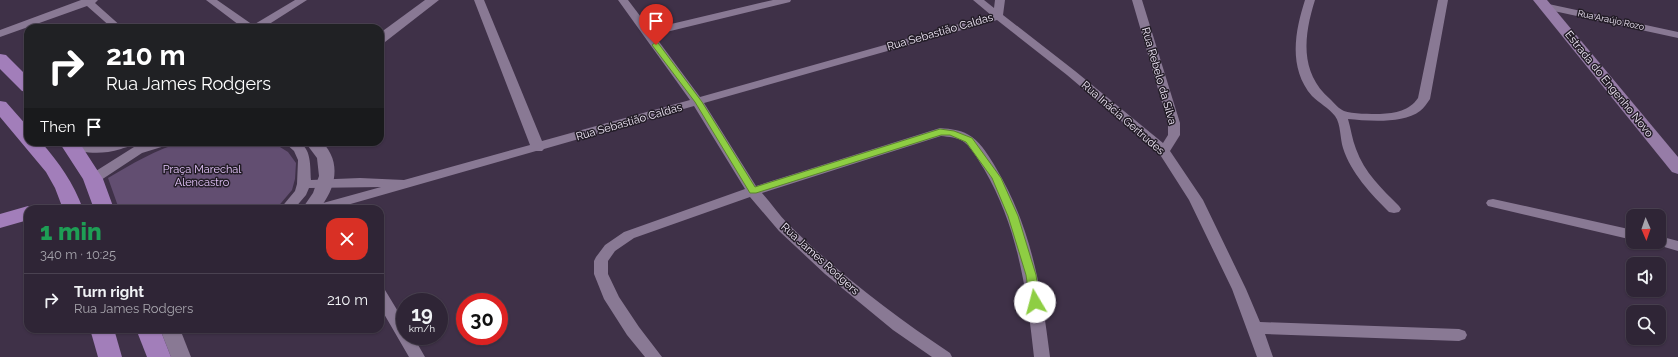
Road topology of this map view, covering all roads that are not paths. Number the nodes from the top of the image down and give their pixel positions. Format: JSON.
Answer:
{"nodes":[{"id":1,"x":211,"y":0,"type":"edge"},
{"id":2,"x":302,"y":0,"type":"edge"},
{"id":3,"x":433,"y":0,"type":"edge"},
{"id":4,"x":479,"y":0,"type":"edge"},
{"id":5,"x":624,"y":0,"type":"edge"},
{"id":6,"x":786,"y":0,"type":"edge"},
{"id":7,"x":978,"y":0,"type":"edge"},
{"id":8,"x":1000,"y":0,"type":"edge"},
{"id":9,"x":1137,"y":0,"type":"edge"},
{"id":10,"x":1310,"y":0,"type":"edge"},
{"id":11,"x":1443,"y":0,"type":"edge"},
{"id":12,"x":89,"y":1,"type":"edge"},
{"id":13,"x":1542,"y":2,"type":"edge"},
{"id":14,"x":998,"y":16,"type":"junction"},
{"id":15,"x":114,"y":24,"type":"edge"},
{"id":16,"x":244,"y":24,"type":"edge"},
{"id":17,"x":263,"y":24,"type":"edge"},
{"id":18,"x":2,"y":31,"type":"edge"},
{"id":19,"x":647,"y":33,"type":"junction"},
{"id":20,"x":384,"y":35,"type":"edge"},
{"id":21,"x":1678,"y":35,"type":"edge"},
{"id":22,"x":0,"y":59,"type":"edge"},
{"id":23,"x":24,"y":83,"type":"edge"},
{"id":24,"x":698,"y":102,"type":"junction"},
{"id":25,"x":0,"y":106,"type":"edge"},
{"id":26,"x":1340,"y":114,"type":"junction"},
{"id":27,"x":24,"y":134,"type":"edge"},
{"id":28,"x":34,"y":146,"type":"edge"},
{"id":29,"x":72,"y":146,"type":"edge"},
{"id":30,"x":78,"y":146,"type":"edge"},
{"id":31,"x":133,"y":146,"type":"edge"},
{"id":32,"x":295,"y":146,"type":"edge"},
{"id":33,"x":316,"y":146,"type":"edge"},
{"id":34,"x":538,"y":148,"type":"junction"},
{"id":35,"x":1164,"y":151,"type":"junction"},
{"id":36,"x":1671,"y":154,"type":"edge"},
{"id":37,"x":1678,"y":168,"type":"edge"},
{"id":38,"x":93,"y":179,"type":"junction"},
{"id":39,"x":326,"y":183,"type":"junction"},
{"id":40,"x":409,"y":184,"type":"junction"},
{"id":41,"x":302,"y":188,"type":"junction"},
{"id":42,"x":753,"y":191,"type":"junction"},
{"id":43,"x":1493,"y":203,"type":"dead end"},
{"id":44,"x":71,"y":205,"type":"edge"},
{"id":45,"x":103,"y":205,"type":"edge"},
{"id":46,"x":290,"y":205,"type":"edge"},
{"id":47,"x":321,"y":205,"type":"edge"},
{"id":48,"x":322,"y":205,"type":"edge"},
{"id":49,"x":326,"y":205,"type":"edge"},
{"id":50,"x":1394,"y":209,"type":"dead end"},
{"id":51,"x":24,"y":214,"type":"edge"},
{"id":52,"x":0,"y":221,"type":"edge"},
{"id":53,"x":1626,"y":233,"type":"edge"},
{"id":54,"x":1666,"y":243,"type":"edge"},
{"id":55,"x":1678,"y":246,"type":"edge"},
{"id":56,"x":384,"y":301,"type":"edge"},
{"id":57,"x":1255,"y":328,"type":"junction"},
{"id":58,"x":103,"y":333,"type":"edge"},
{"id":59,"x":150,"y":333,"type":"edge"},
{"id":60,"x":172,"y":333,"type":"edge"},
{"id":61,"x":1459,"y":335,"type":"dead end"},
{"id":62,"x":110,"y":357,"type":"edge"},
{"id":63,"x":159,"y":357,"type":"edge"},
{"id":64,"x":181,"y":357,"type":"edge"},
{"id":65,"x":417,"y":357,"type":"edge"},
{"id":66,"x":654,"y":357,"type":"edge"},
{"id":67,"x":944,"y":357,"type":"edge"},
{"id":68,"x":1042,"y":357,"type":"edge"},
{"id":69,"x":1265,"y":357,"type":"edge"}],
"edges":[{"from":1,"to":16,"type":"street"},
{"from":2,"to":17,"type":"street"},
{"from":3,"to":20,"type":"street"},
{"from":4,"to":34,"type":"street"},
{"from":5,"to":19,"type":"street","name":"Rua James Rodgers"},
{"from":6,"to":19,"type":"street"},
{"from":7,"to":14,"type":"street","name":"Rua Inácia Gertrudes"},
{"from":8,"to":14,"type":"street"},
{"from":9,"to":35,"type":"street","name":"Rua Rebelo da Silva"},
{"from":10,"to":26,"type":"street"},
{"from":11,"to":26,"type":"street"},
{"from":12,"to":15,"type":"street"},
{"from":12,"to":18,"type":"street"},
{"from":13,"to":21,"type":"street","name":"Rua Araújo Rozo"},
{"from":13,"to":36,"type":"main road","name":"Estrada do Engenho Novo"},
{"from":14,"to":24,"type":"street","name":"Rua Sebastião Caldas"},
{"from":14,"to":35,"type":"street","name":"Rua Inácia Gertrudes"},
{"from":19,"to":24,"type":"street","name":"Rua James Rodgers"},
{"from":22,"to":23,"type":"main road"},
{"from":24,"to":34,"type":"street","name":"Rua Sebastião Caldas"},
{"from":24,"to":42,"type":"street","name":"Rua James Rodgers"},
{"from":25,"to":27,"type":"main road"},
{"from":26,"to":50,"type":"street"},
{"from":28,"to":44,"type":"main road"},
{"from":29,"to":38,"type":"main road"},
{"from":30,"to":31,"type":"street"},
{"from":31,"to":38,"type":"street"},
{"from":32,"to":41,"type":"street"},
{"from":33,"to":39,"type":"street"},
{"from":34,"to":40,"type":"street","name":"Rua Sebastião Caldas"},
{"from":35,"to":57,"type":"street","name":"Rua Inácia Gertrudes"},
{"from":36,"to":37,"type":"main road","name":"Estrada do Engenho Novo"},
{"from":38,"to":45,"type":"main road"},
{"from":39,"to":40,"type":"street"},
{"from":39,"to":41,"type":"street"},
{"from":39,"to":48,"type":"street"},
{"from":40,"to":49,"type":"street","name":"Rua Sebastião Caldas"},
{"from":41,"to":46,"type":"street"},
{"from":41,"to":47,"type":"street"},
{"from":42,"to":66,"type":"street"},
{"from":42,"to":67,"type":"street","name":"Rua James Rodgers"},
{"from":42,"to":68,"type":"street"},
{"from":43,"to":53,"type":"street"},
{"from":51,"to":52,"type":"main road"},
{"from":54,"to":55,"type":"street"},
{"from":56,"to":65,"type":"street"},
{"from":57,"to":61,"type":"street"},
{"from":57,"to":69,"type":"street","name":"Rua Inácia Gertrudes"},
{"from":58,"to":62,"type":"main road"},
{"from":59,"to":63,"type":"main road"},
{"from":60,"to":64,"type":"street"}]}
